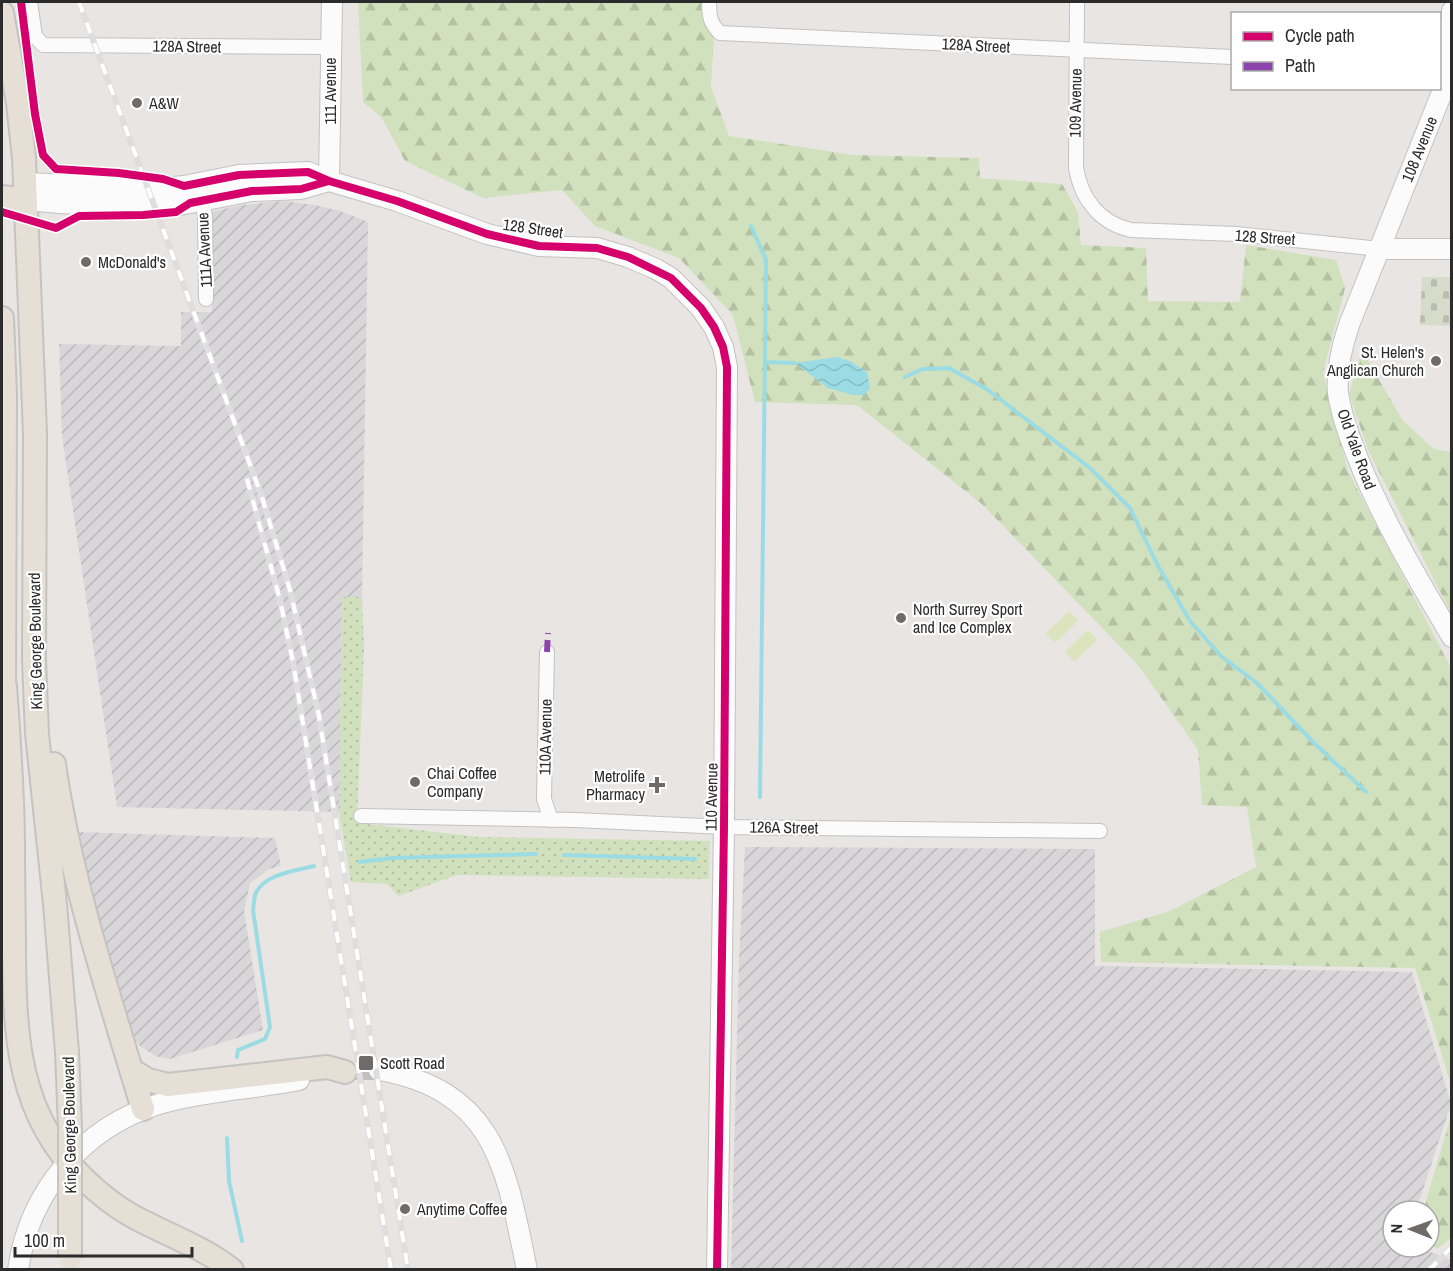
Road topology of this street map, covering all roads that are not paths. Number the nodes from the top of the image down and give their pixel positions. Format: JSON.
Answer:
{"nodes":[{"id":1,"x":30,"y":2,"type":"edge"},
{"id":2,"x":332,"y":2,"type":"edge"},
{"id":3,"x":709,"y":2,"type":"edge"},
{"id":4,"x":1077,"y":2,"type":"edge"},
{"id":5,"x":1452,"y":11,"type":"edge"},
{"id":6,"x":2,"y":13,"type":"edge"},
{"id":7,"x":330,"y":47,"type":"junction"},
{"id":8,"x":1076,"y":49,"type":"junction"},
{"id":9,"x":1231,"y":57,"type":"edge"},
{"id":10,"x":329,"y":181,"type":"junction"},
{"id":11,"x":2,"y":182,"type":"edge"},
{"id":12,"x":26,"y":191,"type":"junction"},
{"id":13,"x":2,"y":197,"type":"edge"},
{"id":14,"x":1088,"y":201,"type":"joint"},
{"id":15,"x":201,"y":202,"type":"junction"},
{"id":16,"x":1380,"y":249,"type":"junction"},
{"id":17,"x":1452,"y":249,"type":"edge"},
{"id":18,"x":206,"y":299,"type":"dead end"},
{"id":19,"x":2,"y":318,"type":"edge"},
{"id":20,"x":714,"y":327,"type":"joint"},
{"id":21,"x":1452,"y":637,"type":"edge"},
{"id":22,"x":548,"y":652,"type":"dead end"},
{"id":23,"x":34,"y":660,"type":"junction"},
{"id":24,"x":5,"y":686,"type":"junction"},
{"id":25,"x":361,"y":816,"type":"dead end"},
{"id":26,"x":551,"y":820,"type":"junction"},
{"id":27,"x":724,"y":827,"type":"junction"},
{"id":28,"x":1100,"y":831,"type":"dead end"},
{"id":29,"x":2,"y":832,"type":"edge"},
{"id":30,"x":131,"y":1070,"type":"junction"},
{"id":31,"x":379,"y":1070,"type":"tunnel mouth"},
{"id":32,"x":350,"y":1071,"type":"joint"},
{"id":33,"x":143,"y":1109,"type":"junction"},
{"id":34,"x":67,"y":1161,"type":"junction"},
{"id":35,"x":224,"y":1263,"type":"edge"},
{"id":36,"x":70,"y":1264,"type":"edge"},
{"id":37,"x":18,"y":1269,"type":"edge"},
{"id":38,"x":527,"y":1269,"type":"edge"},
{"id":39,"x":717,"y":1269,"type":"edge"}],
"edges":[{"from":1,"to":7,"type":"street","name":"128A Street"},
{"from":2,"to":7,"type":"main road","name":"111 Avenue"},
{"from":3,"to":8,"type":"street","name":"128A Street"},
{"from":4,"to":8,"type":"street","name":"109 Avenue"},
{"from":5,"to":16,"type":"main road","name":"108 Avenue"},
{"from":6,"to":12,"type":"main road","name":"King George Boulevard"},
{"from":7,"to":10,"type":"main road","name":"111 Avenue"},
{"from":8,"to":9,"type":"street","name":"128A Street"},
{"from":8,"to":14,"type":"street","name":"109 Avenue"},
{"from":10,"to":12,"type":"main road","name":"128 Street"},
{"from":10,"to":15,"type":"main road","name":"128 Street"},
{"from":10,"to":20,"type":"main road","name":"128 Street"},
{"from":11,"to":12,"type":"main road","name":"128 Street"},
{"from":12,"to":13,"type":"main road","name":"128 Street"},
{"from":12,"to":15,"type":"main road","name":"128 Street"},
{"from":12,"to":23,"type":"main road","name":"King George Boulevard"},
{"from":14,"to":16,"type":"street","name":"128 Street"},
{"from":15,"to":18,"type":"street","name":"111A Avenue"},
{"from":16,"to":17,"type":"main road","name":"128 Street"},
{"from":16,"to":21,"type":"main road","name":"Old Yale Road"},
{"from":19,"to":24,"type":"main road","name":"King George Boulevard"},
{"from":20,"to":27,"type":"main road","name":"110 Avenue"},
{"from":22,"to":26,"type":"street","name":"110A Avenue"},
{"from":23,"to":30,"type":"main road"},
{"from":23,"to":36,"type":"main road","name":"King George Boulevard","bridge":true},
{"from":24,"to":29,"type":"main road","name":"King George Boulevard"},
{"from":24,"to":34,"type":"main road"},
{"from":25,"to":26,"type":"street","name":"126A Street"},
{"from":26,"to":27,"type":"street","name":"126A Street"},
{"from":27,"to":28,"type":"street","name":"126A Street"},
{"from":27,"to":39,"type":"main road","name":"110 Avenue"},
{"from":30,"to":32,"type":"main road"},
{"from":30,"to":33,"type":"main road"},
{"from":31,"to":38,"type":"main road"},
{"from":32,"to":33,"type":"main road"},
{"from":33,"to":34,"type":"main road"},
{"from":34,"to":35,"type":"main road"},
{"from":34,"to":37,"type":"main road"}]}
